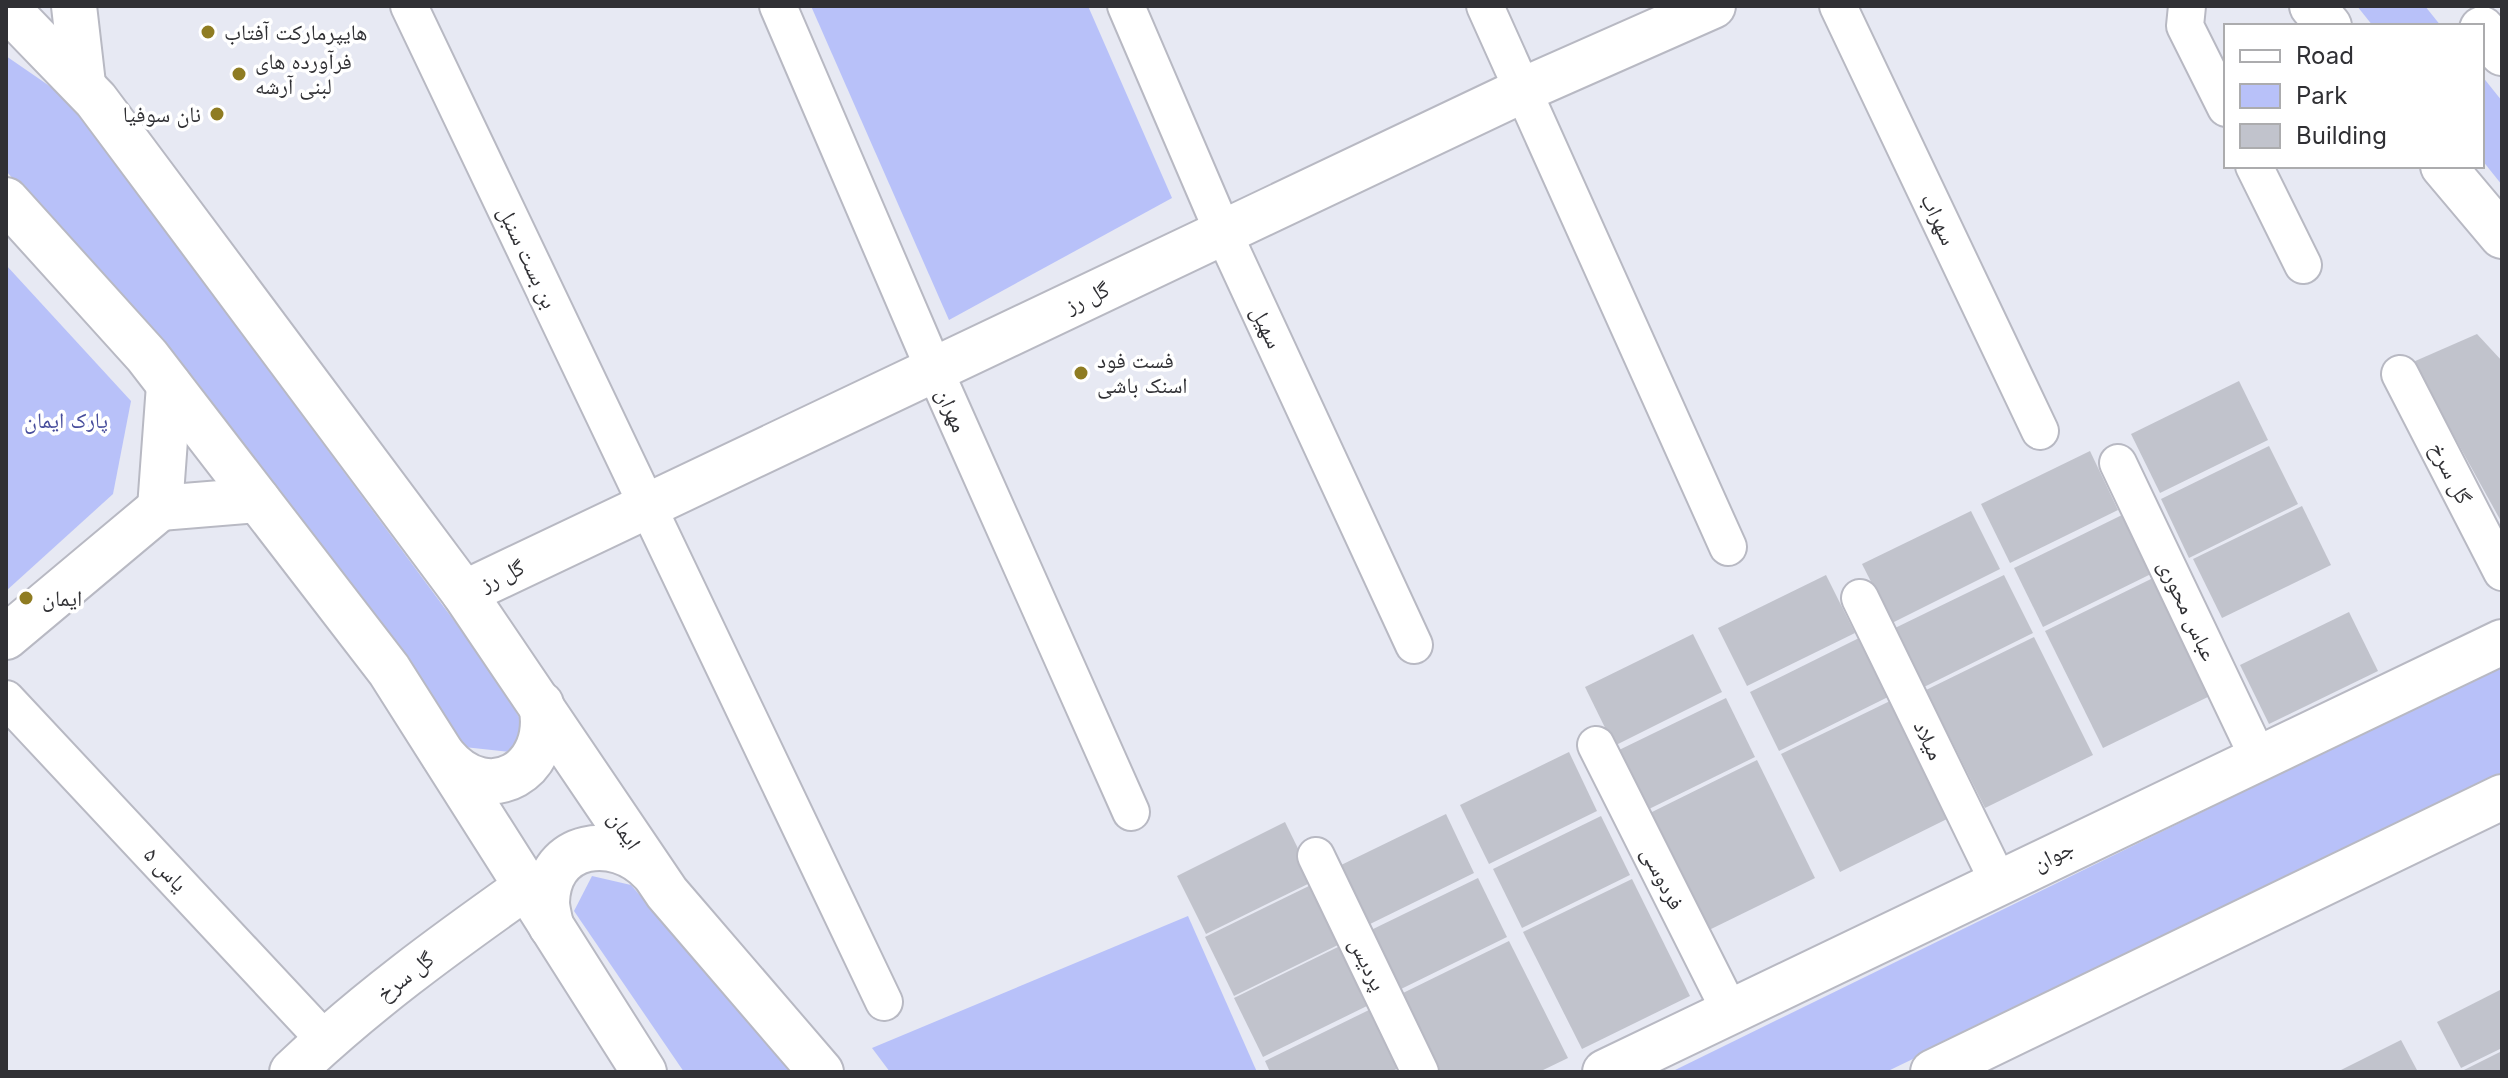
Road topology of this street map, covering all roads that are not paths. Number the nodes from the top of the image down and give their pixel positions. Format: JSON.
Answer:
{"nodes":[{"id":1,"x":74,"y":6,"type":"edge"},
{"id":2,"x":409,"y":6,"type":"edge"},
{"id":3,"x":778,"y":6,"type":"edge"},
{"id":4,"x":1126,"y":6,"type":"edge"},
{"id":5,"x":1485,"y":6,"type":"edge"},
{"id":6,"x":1713,"y":6,"type":"edge"},
{"id":7,"x":1838,"y":6,"type":"edge"},
{"id":8,"x":2187,"y":6,"type":"edge"},
{"id":9,"x":2463,"y":6,"type":"edge"},
{"id":10,"x":15,"y":23,"type":"edge"},
{"id":11,"x":2478,"y":24,"type":"edge"},
{"id":12,"x":2484,"y":31,"type":"edge"},
{"id":13,"x":2502,"y":53,"type":"edge"},
{"id":14,"x":83,"y":84,"type":"junction"},
{"id":15,"x":1523,"y":90,"type":"junction"},
{"id":16,"x":2224,"y":104,"type":"edge"},
{"id":17,"x":2255,"y":168,"type":"edge"},
{"id":18,"x":2445,"y":168,"type":"edge"},
{"id":19,"x":6,"y":200,"type":"edge"},
{"id":20,"x":1223,"y":232,"type":"junction"},
{"id":21,"x":2502,"y":236,"type":"edge"},
{"id":22,"x":2303,"y":265,"type":"dead end"},
{"id":23,"x":934,"y":369,"type":"junction"},
{"id":24,"x":2400,"y":374,"type":"dead end"},
{"id":25,"x":169,"y":385,"type":"junction"},
{"id":26,"x":2040,"y":431,"type":"dead end"},
{"id":27,"x":2118,"y":463,"type":"dead end"},
{"id":28,"x":258,"y":500,"type":"junction"},
{"id":29,"x":648,"y":507,"type":"junction"},
{"id":30,"x":160,"y":508,"type":"junction"},
{"id":31,"x":1728,"y":547,"type":"dead end"},
{"id":32,"x":2502,"y":572,"type":"edge"},
{"id":33,"x":464,"y":593,"type":"junction"},
{"id":34,"x":1860,"y":598,"type":"dead end"},
{"id":35,"x":6,"y":637,"type":"edge"},
{"id":36,"x":2502,"y":642,"type":"edge"},
{"id":37,"x":1414,"y":645,"type":"dead end"},
{"id":38,"x":6,"y":699,"type":"edge"},
{"id":39,"x":541,"y":704,"type":"junction"},
{"id":40,"x":1596,"y":745,"type":"dead end"},
{"id":41,"x":442,"y":754,"type":"junction"},
{"id":42,"x":2258,"y":757,"type":"junction"},
{"id":43,"x":2502,"y":797,"type":"edge"},
{"id":44,"x":1131,"y":812,"type":"dead end"},
{"id":45,"x":1316,"y":856,"type":"dead end"},
{"id":46,"x":653,"y":872,"type":"junction"},
{"id":47,"x":1998,"y":881,"type":"junction"},
{"id":48,"x":526,"y":887,"type":"junction"},
{"id":49,"x":551,"y":926,"type":"junction"},
{"id":50,"x":884,"y":1002,"type":"dead end"},
{"id":51,"x":1730,"y":1011,"type":"junction"},
{"id":52,"x":325,"y":1040,"type":"junction"},
{"id":53,"x":292,"y":1072,"type":"edge"},
{"id":54,"x":644,"y":1072,"type":"edge"},
{"id":55,"x":821,"y":1072,"type":"edge"},
{"id":56,"x":1420,"y":1072,"type":"edge"},
{"id":57,"x":1605,"y":1072,"type":"edge"},
{"id":58,"x":1933,"y":1072,"type":"edge"}],
"edges":[{"from":1,"to":14,"type":"street"},
{"from":2,"to":29,"type":"street","name":"بن بست سنبل"},
{"from":3,"to":23,"type":"street","name":"مهران"},
{"from":4,"to":20,"type":"street","name":"سهیل"},
{"from":5,"to":15,"type":"street"},
{"from":6,"to":15,"type":"street","name":"گل رز"},
{"from":7,"to":26,"type":"street","name":"سهراب"},
{"from":8,"to":16,"type":"street"},
{"from":9,"to":11,"type":"street"},
{"from":10,"to":14,"type":"street","name":"ایمان"},
{"from":12,"to":13,"type":"street"},
{"from":14,"to":33,"type":"street","name":"ایمان"},
{"from":15,"to":20,"type":"street","name":"گل رز"},
{"from":15,"to":31,"type":"street"},
{"from":17,"to":22,"type":"street"},
{"from":18,"to":21,"type":"street"},
{"from":19,"to":25,"type":"street"},
{"from":20,"to":23,"type":"street","name":"گل رز"},
{"from":20,"to":37,"type":"street","name":"سهیل"},
{"from":23,"to":29,"type":"street","name":"گل رز"},
{"from":23,"to":44,"type":"street","name":"مهران"},
{"from":24,"to":32,"type":"street","name":"گل سرخ"},
{"from":25,"to":28,"type":"street"},
{"from":25,"to":30,"type":"street"},
{"from":27,"to":42,"type":"street","name":"عباس محوری"},
{"from":28,"to":30,"type":"street"},
{"from":28,"to":41,"type":"street"},
{"from":29,"to":33,"type":"street","name":"گل رز"},
{"from":29,"to":50,"type":"street","name":"بن بست سنبل"},
{"from":30,"to":35,"type":"street"},
{"from":33,"to":39,"type":"street","name":"ایمان"},
{"from":34,"to":47,"type":"street","name":"میلاد"},
{"from":36,"to":42,"type":"street","name":"جوان"},
{"from":38,"to":52,"type":"street","name":"یاس ۵"},
{"from":39,"to":41,"type":"street"},
{"from":39,"to":46,"type":"street","name":"ایمان"},
{"from":40,"to":51,"type":"street","name":"فردوسی"},
{"from":41,"to":48,"type":"street"},
{"from":42,"to":47,"type":"street","name":"جوان"},
{"from":43,"to":58,"type":"street"},
{"from":45,"to":56,"type":"street","name":"پردیس"},
{"from":46,"to":49,"type":"street"},
{"from":46,"to":55,"type":"street","name":"ایمان"},
{"from":47,"to":51,"type":"street","name":"جوان"},
{"from":48,"to":49,"type":"street"},
{"from":48,"to":52,"type":"street","name":"گل سرخ"},
{"from":49,"to":54,"type":"street"},
{"from":51,"to":57,"type":"street","name":"جوان"},
{"from":52,"to":53,"type":"street","name":"گل سرخ"}]}
